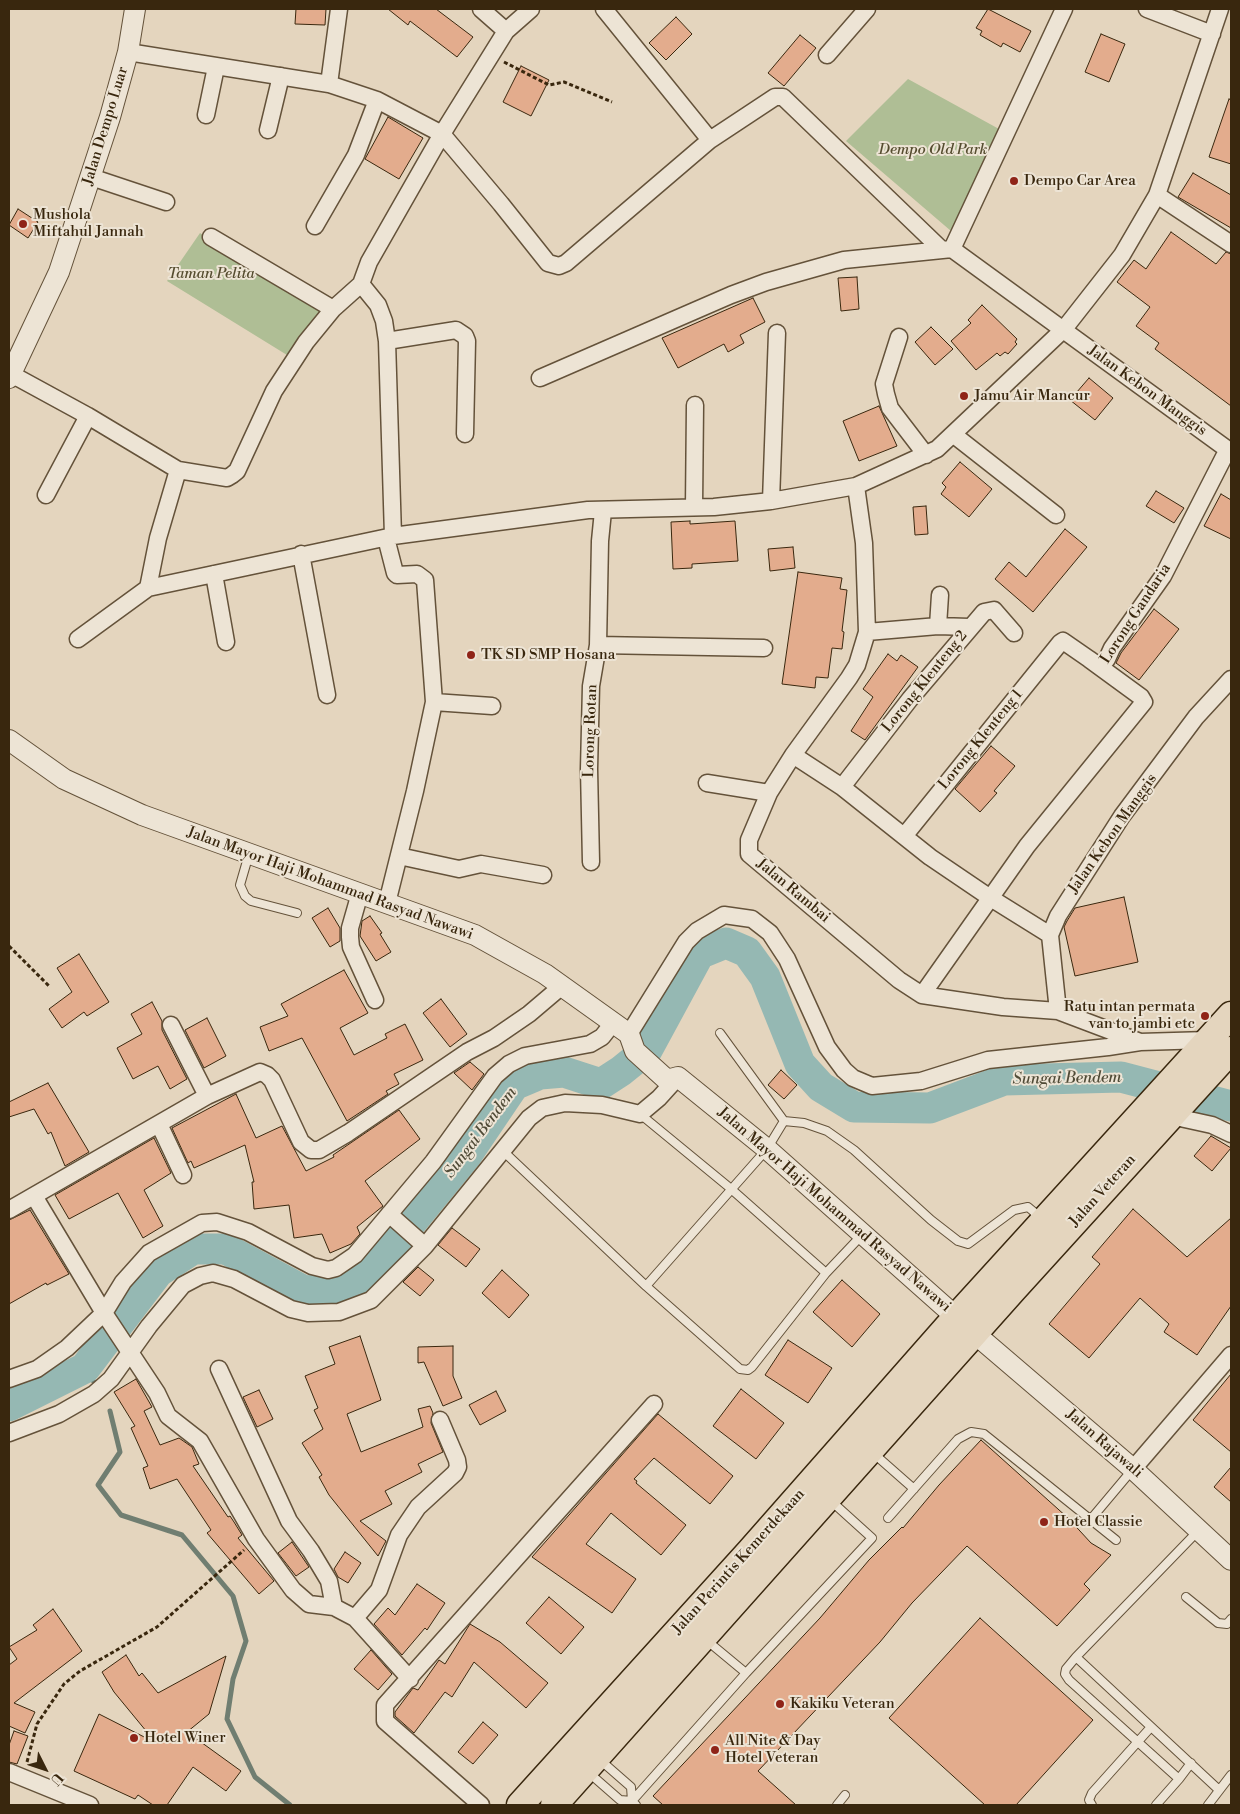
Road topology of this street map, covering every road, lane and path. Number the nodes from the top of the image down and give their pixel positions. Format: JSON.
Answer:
{"nodes":[{"id":1,"x":135,"y":9,"type":"edge"},
{"id":2,"x":339,"y":9,"type":"edge"},
{"id":3,"x":481,"y":9,"type":"edge"},
{"id":4,"x":531,"y":9,"type":"edge"},
{"id":5,"x":604,"y":9,"type":"edge"},
{"id":6,"x":867,"y":9,"type":"edge"},
{"id":7,"x":1064,"y":9,"type":"edge"},
{"id":8,"x":1147,"y":9,"type":"edge"},
{"id":9,"x":1220,"y":9,"type":"edge"},
{"id":10,"x":506,"y":30,"type":"junction"},
{"id":11,"x":1212,"y":34,"type":"junction"},
{"id":12,"x":128,"y":52,"type":"junction"},
{"id":13,"x":827,"y":55,"type":"dead end"},
{"id":14,"x":492,"y":56,"type":"junction"},
{"id":15,"x":216,"y":67,"type":"junction"},
{"id":16,"x":281,"y":76,"type":"junction"},
{"id":17,"x":329,"y":84,"type":"junction"},
{"id":18,"x":377,"y":100,"type":"junction"},
{"id":19,"x":612,"y":102,"type":"dead end"},
{"id":20,"x":206,"y":115,"type":"dead end"},
{"id":21,"x":268,"y":130,"type":"dead end"},
{"id":22,"x":442,"y":134,"type":"junction"},
{"id":23,"x":710,"y":140,"type":"junction"},
{"id":24,"x":91,"y":177,"type":"junction"},
{"id":25,"x":1157,"y":196,"type":"junction"},
{"id":26,"x":166,"y":202,"type":"dead end"},
{"id":27,"x":315,"y":226,"type":"dead end"},
{"id":28,"x":211,"y":237,"type":"dead end"},
{"id":29,"x":1231,"y":244,"type":"edge"},
{"id":30,"x":947,"y":250,"type":"junction"},
{"id":31,"x":360,"y":284,"type":"junction"},
{"id":32,"x":333,"y":309,"type":"junction"},
{"id":33,"x":1064,"y":328,"type":"junction"},
{"id":34,"x":777,"y":333,"type":"dead end"},
{"id":35,"x":899,"y":337,"type":"dead end"},
{"id":36,"x":387,"y":341,"type":"junction"},
{"id":37,"x":10,"y":376,"type":"edge"},
{"id":38,"x":540,"y":378,"type":"dead end"},
{"id":39,"x":695,"y":405,"type":"dead end"},
{"id":40,"x":88,"y":416,"type":"junction"},
{"id":41,"x":465,"y":434,"type":"dead end"},
{"id":42,"x":954,"y":435,"type":"junction"},
{"id":43,"x":1230,"y":450,"type":"edge"},
{"id":44,"x":926,"y":455,"type":"junction"},
{"id":45,"x":178,"y":470,"type":"junction"},
{"id":46,"x":856,"y":486,"type":"junction"},
{"id":47,"x":46,"y":494,"type":"dead end"},
{"id":48,"x":771,"y":501,"type":"junction"},
{"id":49,"x":694,"y":507,"type":"junction"},
{"id":50,"x":603,"y":511,"type":"junction"},
{"id":51,"x":1056,"y":515,"type":"dead end"},
{"id":52,"x":389,"y":537,"type":"junction"},
{"id":53,"x":301,"y":554,"type":"junction"},
{"id":54,"x":214,"y":574,"type":"junction"},
{"id":55,"x":148,"y":588,"type":"junction"},
{"id":56,"x":940,"y":595,"type":"dead end"},
{"id":57,"x":938,"y":626,"type":"junction"},
{"id":58,"x":969,"y":628,"type":"junction"},
{"id":59,"x":867,"y":632,"type":"junction"},
{"id":60,"x":1014,"y":633,"type":"dead end"},
{"id":61,"x":78,"y":639,"type":"dead end"},
{"id":62,"x":226,"y":642,"type":"dead end"},
{"id":63,"x":598,"y":645,"type":"junction"},
{"id":64,"x":764,"y":648,"type":"dead end"},
{"id":65,"x":1100,"y":666,"type":"junction"},
{"id":66,"x":1231,"y":679,"type":"edge"},
{"id":67,"x":327,"y":695,"type":"dead end"},
{"id":68,"x":434,"y":702,"type":"junction"},
{"id":69,"x":492,"y":706,"type":"dead end"},
{"id":70,"x":9,"y":740,"type":"edge"},
{"id":71,"x":793,"y":755,"type":"junction"},
{"id":72,"x":706,"y":782,"type":"dead end"},
{"id":73,"x":842,"y":787,"type":"junction"},
{"id":74,"x":770,"y":793,"type":"junction"},
{"id":75,"x":905,"y":835,"type":"junction"},
{"id":76,"x":249,"y":854,"type":"junction"},
{"id":77,"x":399,"y":856,"type":"junction"},
{"id":78,"x":591,"y":862,"type":"dead end"},
{"id":79,"x":543,"y":875,"type":"dead end"},
{"id":80,"x":360,"y":893,"type":"junction"},
{"id":81,"x":989,"y":897,"type":"junction"},
{"id":82,"x":387,"y":903,"type":"junction"},
{"id":83,"x":297,"y":913,"type":"dead end"},
{"id":84,"x":1050,"y":935,"type":"junction"},
{"id":85,"x":9,"y":946,"type":"edge"},
{"id":86,"x":49,"y":986,"type":"dead end"},
{"id":87,"x":562,"y":986,"type":"junction"},
{"id":88,"x":922,"y":995,"type":"junction"},
{"id":89,"x":375,"y":1000,"type":"dead end"},
{"id":90,"x":1058,"y":1011,"type":"junction"},
{"id":91,"x":1231,"y":1015,"type":"edge"},
{"id":92,"x":170,"y":1025,"type":"dead end"},
{"id":93,"x":720,"y":1033,"type":"dead end"},
{"id":94,"x":626,"y":1036,"type":"junction"},
{"id":95,"x":1140,"y":1042,"type":"junction"},
{"id":96,"x":1215,"y":1051,"type":"edge"},
{"id":97,"x":672,"y":1079,"type":"junction"},
{"id":98,"x":207,"y":1096,"type":"junction"},
{"id":99,"x":1168,"y":1108,"type":"junction"},
{"id":100,"x":640,"y":1114,"type":"junction"},
{"id":101,"x":784,"y":1121,"type":"junction"},
{"id":102,"x":159,"y":1124,"type":"junction"},
{"id":103,"x":1231,"y":1134,"type":"edge"},
{"id":104,"x":768,"y":1148,"type":"junction"},
{"id":105,"x":503,"y":1151,"type":"junction"},
{"id":106,"x":183,"y":1175,"type":"dead end"},
{"id":107,"x":730,"y":1188,"type":"junction"},
{"id":108,"x":34,"y":1196,"type":"junction"},
{"id":109,"x":9,"y":1210,"type":"edge"},
{"id":110,"x":392,"y":1216,"type":"junction"},
{"id":111,"x":1040,"y":1225,"type":"junction"},
{"id":112,"x":863,"y":1234,"type":"junction"},
{"id":113,"x":421,"y":1242,"type":"junction"},
{"id":114,"x":826,"y":1273,"type":"junction"},
{"id":115,"x":646,"y":1286,"type":"junction"},
{"id":116,"x":108,"y":1318,"type":"junction"},
{"id":117,"x":968,"y":1327,"type":"junction"},
{"id":118,"x":129,"y":1350,"type":"junction"},
{"id":119,"x":1231,"y":1355,"type":"edge"},
{"id":120,"x":218,"y":1369,"type":"dead end"},
{"id":121,"x":9,"y":1379,"type":"edge"},
{"id":122,"x":654,"y":1404,"type":"dead end"},
{"id":123,"x":440,"y":1420,"type":"dead end"},
{"id":124,"x":9,"y":1433,"type":"edge"},
{"id":125,"x":870,"y":1450,"type":"junction"},
{"id":126,"x":1133,"y":1469,"type":"junction"},
{"id":127,"x":914,"y":1489,"type":"junction"},
{"id":128,"x":827,"y":1498,"type":"junction"},
{"id":129,"x":888,"y":1518,"type":"dead end"},
{"id":130,"x":1091,"y":1519,"type":"junction"},
{"id":131,"x":1199,"y":1530,"type":"junction"},
{"id":132,"x":256,"y":1539,"type":"junction"},
{"id":133,"x":1116,"y":1540,"type":"dead end"},
{"id":134,"x":1231,"y":1560,"type":"edge"},
{"id":135,"x":1186,"y":1597,"type":"dead end"},
{"id":136,"x":334,"y":1607,"type":"junction"},
{"id":137,"x":355,"y":1618,"type":"junction"},
{"id":138,"x":1231,"y":1619,"type":"edge"},
{"id":139,"x":702,"y":1637,"type":"junction"},
{"id":140,"x":1076,"y":1657,"type":"junction"},
{"id":141,"x":746,"y":1673,"type":"junction"},
{"id":142,"x":410,"y":1679,"type":"junction"},
{"id":143,"x":1151,"y":1727,"type":"junction"},
{"id":144,"x":1138,"y":1742,"type":"junction"},
{"id":145,"x":1191,"y":1763,"type":"junction"},
{"id":146,"x":592,"y":1764,"type":"junction"},
{"id":147,"x":1231,"y":1775,"type":"edge"},
{"id":148,"x":16,"y":1776,"type":"edge"},
{"id":149,"x":1178,"y":1779,"type":"junction"},
{"id":150,"x":1219,"y":1790,"type":"junction"},
{"id":151,"x":845,"y":1796,"type":"dead end"},
{"id":152,"x":634,"y":1803,"type":"edge"},
{"id":153,"x":90,"y":1805,"type":"edge"},
{"id":154,"x":481,"y":1805,"type":"edge"},
{"id":155,"x":520,"y":1805,"type":"edge"},
{"id":156,"x":554,"y":1805,"type":"edge"},
{"id":157,"x":837,"y":1805,"type":"edge"},
{"id":158,"x":1092,"y":1805,"type":"edge"},
{"id":159,"x":1156,"y":1805,"type":"edge"},
{"id":160,"x":1208,"y":1805,"type":"edge"}],
"edges":[{"from":1,"to":12,"type":"street","name":"Jalan Dempo Luar"},
{"from":2,"to":17,"type":"street"},
{"from":3,"to":10,"type":"street"},
{"from":4,"to":10,"type":"street"},
{"from":5,"to":23,"type":"street"},
{"from":6,"to":13,"type":"street"},
{"from":7,"to":30,"type":"street"},
{"from":8,"to":11,"type":"street"},
{"from":9,"to":11,"type":"street"},
{"from":10,"to":14,"type":"street"},
{"from":11,"to":25,"type":"street"},
{"from":12,"to":15,"type":"street"},
{"from":12,"to":24,"type":"street","name":"Jalan Dempo Luar"},
{"from":14,"to":19,"type":"path"},
{"from":14,"to":22,"type":"street"},
{"from":15,"to":16,"type":"street"},
{"from":15,"to":20,"type":"street"},
{"from":16,"to":17,"type":"street"},
{"from":16,"to":21,"type":"street"},
{"from":17,"to":18,"type":"street"},
{"from":18,"to":22,"type":"street"},
{"from":18,"to":27,"type":"street"},
{"from":22,"to":23,"type":"street","name":"Jalan Kebon Manggis"},
{"from":22,"to":31,"type":"street"},
{"from":23,"to":30,"type":"street","name":"Jalan Kebon Manggis"},
{"from":24,"to":26,"type":"street"},
{"from":24,"to":37,"type":"street","name":"Jalan Dempo Luar"},
{"from":25,"to":29,"type":"street"},
{"from":25,"to":33,"type":"street"},
{"from":28,"to":32,"type":"street"},
{"from":30,"to":33,"type":"street","name":"Jalan Kebon Manggis"},
{"from":30,"to":38,"type":"street"},
{"from":31,"to":32,"type":"street"},
{"from":31,"to":36,"type":"street"},
{"from":32,"to":45,"type":"street"},
{"from":33,"to":42,"type":"street"},
{"from":33,"to":43,"type":"street","name":"Jalan Kebon Manggis"},
{"from":34,"to":48,"type":"street"},
{"from":35,"to":44,"type":"street"},
{"from":36,"to":41,"type":"street"},
{"from":36,"to":52,"type":"street"},
{"from":37,"to":40,"type":"street"},
{"from":39,"to":49,"type":"street"},
{"from":40,"to":45,"type":"street"},
{"from":40,"to":47,"type":"street"},
{"from":42,"to":44,"type":"street"},
{"from":42,"to":51,"type":"street"},
{"from":43,"to":65,"type":"street","name":"Lorong Gandaria"},
{"from":44,"to":46,"type":"street"},
{"from":45,"to":55,"type":"street"},
{"from":46,"to":48,"type":"street"},
{"from":46,"to":59,"type":"street","name":"Jalan Rambai"},
{"from":48,"to":49,"type":"street"},
{"from":49,"to":50,"type":"street"},
{"from":50,"to":52,"type":"street"},
{"from":50,"to":63,"type":"street","name":"Lorong Rotan"},
{"from":52,"to":53,"type":"street"},
{"from":52,"to":68,"type":"street"},
{"from":53,"to":54,"type":"street"},
{"from":53,"to":67,"type":"street"},
{"from":54,"to":55,"type":"street"},
{"from":54,"to":62,"type":"street"},
{"from":55,"to":61,"type":"street"},
{"from":56,"to":57,"type":"street"},
{"from":57,"to":58,"type":"street"},
{"from":57,"to":59,"type":"street"},
{"from":58,"to":60,"type":"street","name":"Lorong Klenteng 2"},
{"from":58,"to":73,"type":"street","name":"Lorong Klenteng 2"},
{"from":59,"to":71,"type":"street","name":"Jalan Rambai"},
{"from":63,"to":64,"type":"street"},
{"from":63,"to":78,"type":"street","name":"Lorong Rotan"},
{"from":65,"to":75,"type":"street","name":"Lorong Klenteng 1"},
{"from":65,"to":81,"type":"street","name":"Lorong Gandaria"},
{"from":66,"to":84,"type":"street","name":"Jalan Kebon Manggis"},
{"from":68,"to":69,"type":"street"},
{"from":68,"to":77,"type":"street"},
{"from":70,"to":76,"type":"street","name":"Jalan Mayor Haji Mohammad Rasyad Nawawi"},
{"from":71,"to":73,"type":"street"},
{"from":71,"to":74,"type":"street","name":"Jalan Rambai"},
{"from":72,"to":74,"type":"street"},
{"from":73,"to":75,"type":"street"},
{"from":74,"to":88,"type":"street","name":"Jalan Rambai"},
{"from":75,"to":81,"type":"street"},
{"from":76,"to":80,"type":"street","name":"Jalan Mayor Haji Mohammad Rasyad Nawawi"},
{"from":76,"to":83,"type":"lane"},
{"from":77,"to":79,"type":"street"},
{"from":77,"to":82,"type":"street"},
{"from":80,"to":82,"type":"street","name":"Jalan Mayor Haji Mohammad Rasyad Nawawi"},
{"from":80,"to":89,"type":"street"},
{"from":81,"to":84,"type":"street"},
{"from":81,"to":88,"type":"street"},
{"from":82,"to":87,"type":"street","name":"Jalan Mayor Haji Mohammad Rasyad Nawawi"},
{"from":84,"to":90,"type":"street"},
{"from":85,"to":86,"type":"path"},
{"from":87,"to":94,"type":"street","name":"Jalan Mayor Haji Mohammad Rasyad Nawawi"},
{"from":87,"to":98,"type":"street"},
{"from":88,"to":90,"type":"street","name":"Jalan Rambai"},
{"from":90,"to":95,"type":"street","name":"Jalan Rambai"},
{"from":91,"to":96,"type":"highway","name":"Jalan Veteran"},
{"from":92,"to":98,"type":"street"},
{"from":93,"to":101,"type":"lane"},
{"from":94,"to":95,"type":"street"},
{"from":94,"to":97,"type":"street","name":"Jalan Mayor Haji Mohammad Rasyad Nawawi"},
{"from":94,"to":110,"type":"street"},
{"from":95,"to":96,"type":"street","name":"Jalan Rambai"},
{"from":96,"to":99,"type":"highway","name":"Jalan Veteran"},
{"from":97,"to":100,"type":"street"},
{"from":97,"to":104,"type":"street","name":"Jalan Mayor Haji Mohammad Rasyad Nawawi"},
{"from":98,"to":102,"type":"street"},
{"from":99,"to":103,"type":"street"},
{"from":99,"to":111,"type":"highway","name":"Jalan Veteran"},
{"from":99,"to":117,"type":"highway","name":"Jalan Veteran"},
{"from":100,"to":105,"type":"street"},
{"from":100,"to":107,"type":"lane"},
{"from":101,"to":104,"type":"lane"},
{"from":101,"to":111,"type":"lane"},
{"from":102,"to":106,"type":"street"},
{"from":102,"to":108,"type":"street"},
{"from":104,"to":107,"type":"lane"},
{"from":104,"to":112,"type":"street","name":"Jalan Mayor Haji Mohammad Rasyad Nawawi"},
{"from":105,"to":113,"type":"street"},
{"from":105,"to":115,"type":"lane"},
{"from":107,"to":114,"type":"lane"},
{"from":107,"to":115,"type":"lane"},
{"from":108,"to":109,"type":"street"},
{"from":108,"to":116,"type":"street"},
{"from":110,"to":113,"type":"street"},
{"from":110,"to":116,"type":"street"},
{"from":111,"to":117,"type":"highway","name":"Jalan Veteran"},
{"from":112,"to":114,"type":"lane"},
{"from":112,"to":117,"type":"street","name":"Jalan Mayor Haji Mohammad Rasyad Nawawi"},
{"from":113,"to":118,"type":"street"},
{"from":114,"to":115,"type":"lane"},
{"from":116,"to":118,"type":"street"},
{"from":116,"to":121,"type":"street"},
{"from":117,"to":125,"type":"highway"},
{"from":117,"to":126,"type":"street","name":"Jalan Rajawali"},
{"from":117,"to":155,"type":"highway","name":"Jalan Perintis Kemerdekaan"},
{"from":118,"to":124,"type":"street"},
{"from":118,"to":132,"type":"street"},
{"from":119,"to":126,"type":"street"},
{"from":120,"to":136,"type":"street"},
{"from":122,"to":142,"type":"street"},
{"from":123,"to":137,"type":"street"},
{"from":125,"to":127,"type":"lane"},
{"from":125,"to":128,"type":"highway"},
{"from":126,"to":130,"type":"lane"},
{"from":126,"to":131,"type":"street","name":"Jalan Rajawali"},
{"from":127,"to":129,"type":"lane"},
{"from":127,"to":130,"type":"lane"},
{"from":128,"to":139,"type":"highway"},
{"from":128,"to":141,"type":"lane"},
{"from":130,"to":133,"type":"lane"},
{"from":131,"to":134,"type":"street","name":"Jalan Rajawali"},
{"from":131,"to":140,"type":"lane"},
{"from":132,"to":136,"type":"street"},
{"from":132,"to":148,"type":"path"},
{"from":135,"to":138,"type":"lane"},
{"from":136,"to":137,"type":"street"},
{"from":137,"to":142,"type":"street"},
{"from":139,"to":141,"type":"lane"},
{"from":139,"to":146,"type":"highway"},
{"from":140,"to":143,"type":"lane"},
{"from":140,"to":144,"type":"lane"},
{"from":141,"to":152,"type":"lane"},
{"from":142,"to":154,"type":"street"},
{"from":143,"to":144,"type":"lane"},
{"from":143,"to":145,"type":"lane"},
{"from":144,"to":149,"type":"lane"},
{"from":144,"to":158,"type":"lane"},
{"from":145,"to":149,"type":"lane"},
{"from":145,"to":150,"type":"lane"},
{"from":146,"to":152,"type":"lane"},
{"from":146,"to":152,"type":"lane"},
{"from":146,"to":156,"type":"highway"},
{"from":147,"to":150,"type":"lane"},
{"from":148,"to":153,"type":"street"},
{"from":149,"to":159,"type":"lane"},
{"from":150,"to":160,"type":"lane"},
{"from":151,"to":157,"type":"lane"}]}
